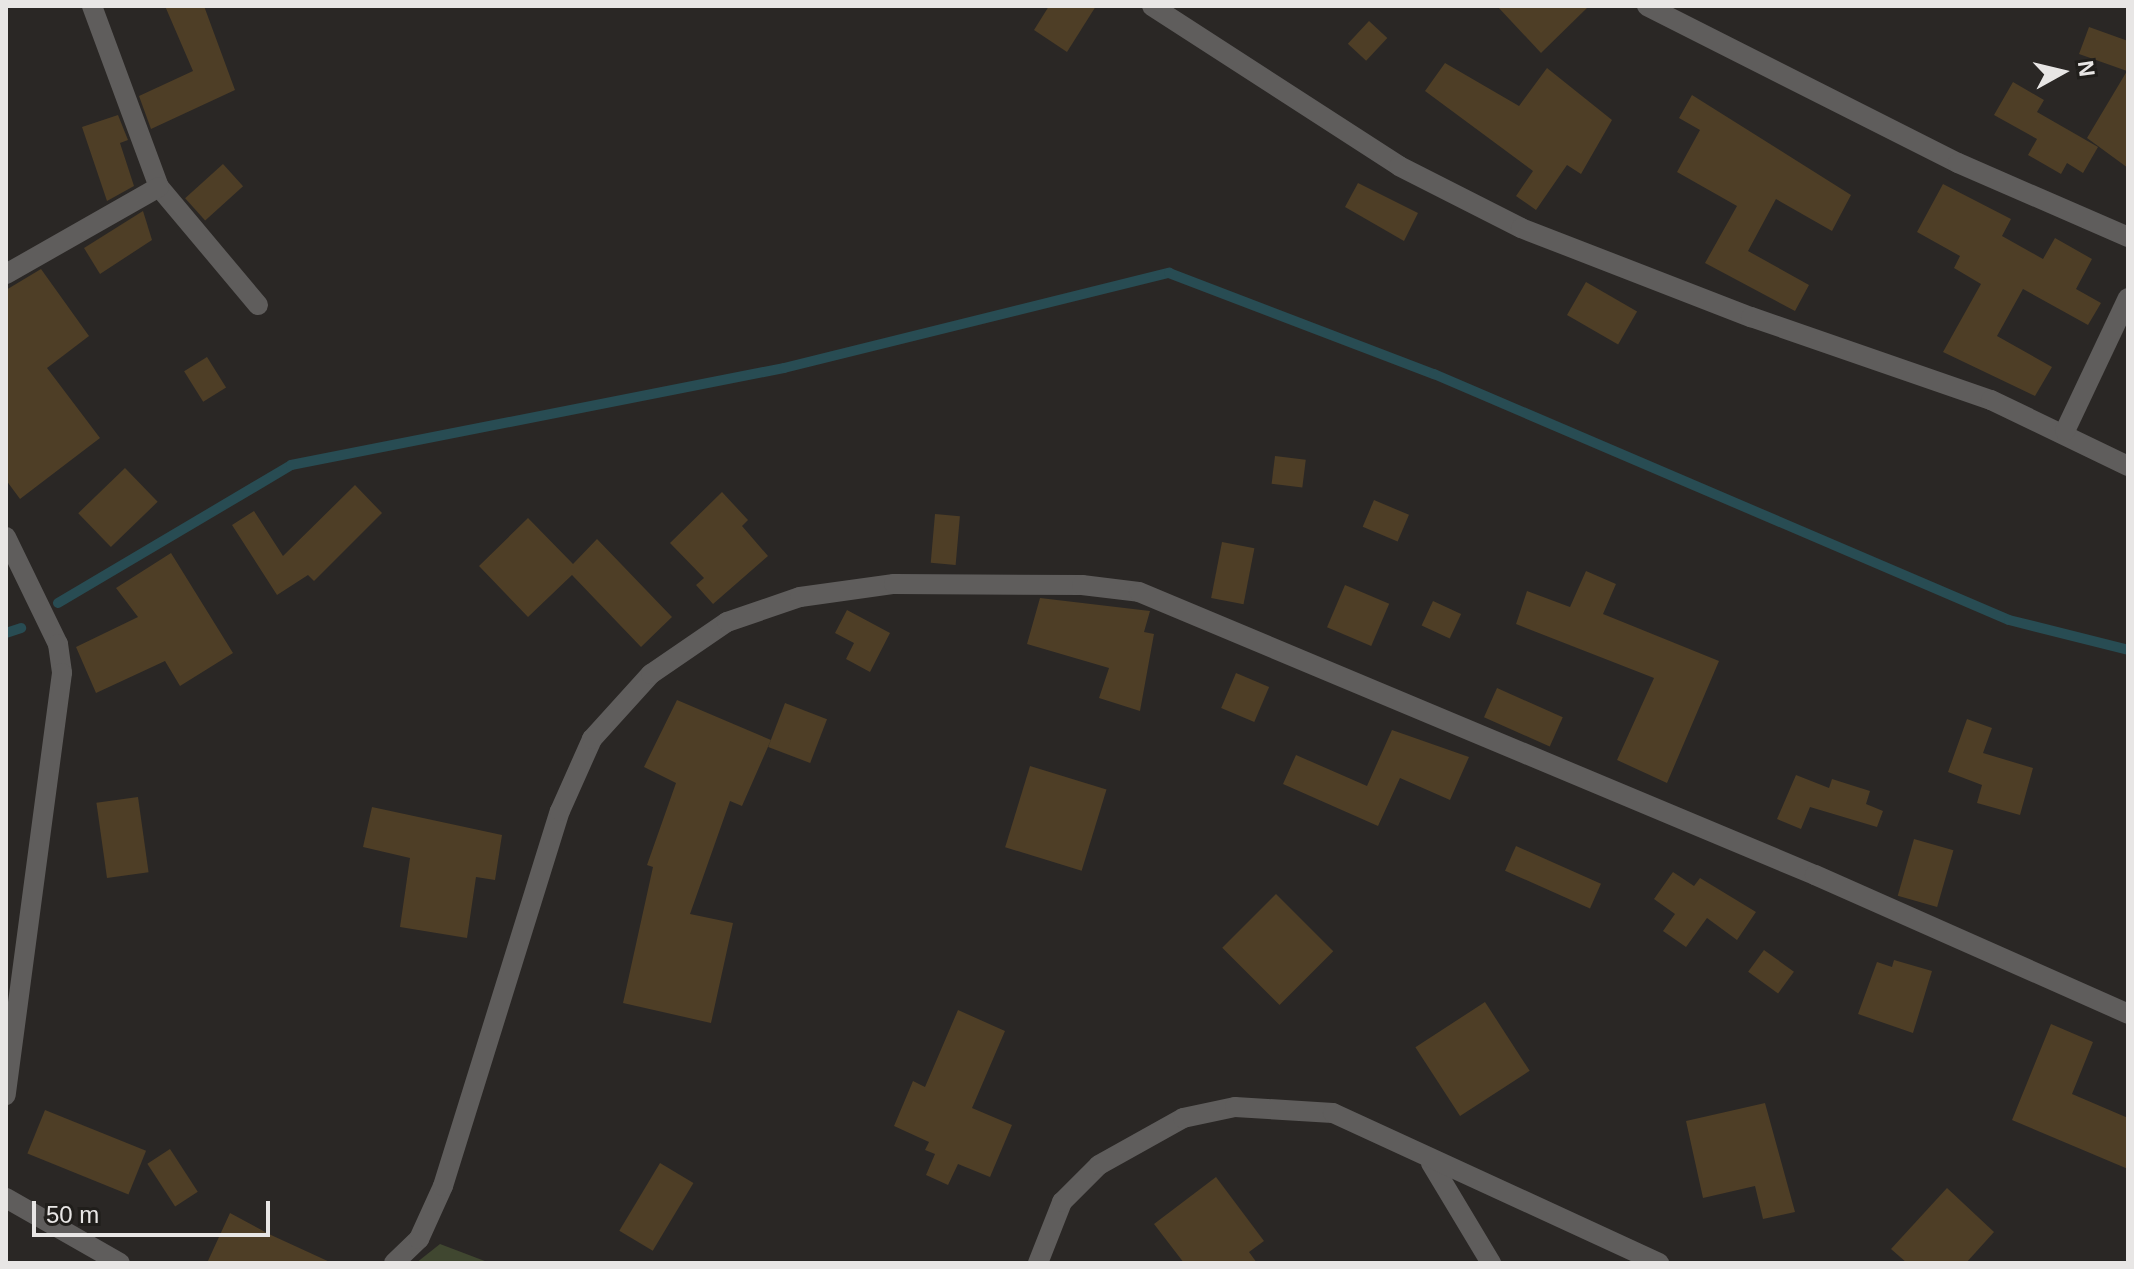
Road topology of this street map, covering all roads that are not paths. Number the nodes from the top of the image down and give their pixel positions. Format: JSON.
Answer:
{"nodes":[{"id":1,"x":92,"y":6,"type":"edge"},
{"id":2,"x":1152,"y":6,"type":"edge"},
{"id":3,"x":1647,"y":6,"type":"edge"},
{"id":4,"x":159,"y":187,"type":"junction"},
{"id":5,"x":2128,"y":237,"type":"edge"},
{"id":6,"x":6,"y":274,"type":"edge"},
{"id":7,"x":2128,"y":298,"type":"edge"},
{"id":8,"x":258,"y":305,"type":"dead end"},
{"id":9,"x":2065,"y":431,"type":"junction"},
{"id":10,"x":2128,"y":466,"type":"edge"},
{"id":11,"x":6,"y":537,"type":"edge"},
{"id":12,"x":2128,"y":1014,"type":"edge"},
{"id":13,"x":6,"y":1095,"type":"edge"},
{"id":14,"x":1431,"y":1163,"type":"junction"},
{"id":15,"x":6,"y":1198,"type":"edge"},
{"id":16,"x":120,"y":1263,"type":"edge"},
{"id":17,"x":394,"y":1263,"type":"edge"},
{"id":18,"x":1038,"y":1263,"type":"edge"},
{"id":19,"x":1491,"y":1263,"type":"edge"},
{"id":20,"x":1659,"y":1263,"type":"edge"}],
"edges":[{"from":1,"to":4,"type":"street"},
{"from":2,"to":9,"type":"street"},
{"from":3,"to":5,"type":"street"},
{"from":4,"to":6,"type":"street"},
{"from":4,"to":8,"type":"street"},
{"from":7,"to":9,"type":"street"},
{"from":9,"to":10,"type":"street"},
{"from":11,"to":13,"type":"street"},
{"from":12,"to":17,"type":"street"},
{"from":14,"to":18,"type":"street"},
{"from":14,"to":19,"type":"street"},
{"from":14,"to":20,"type":"street"},
{"from":15,"to":16,"type":"street"}]}
